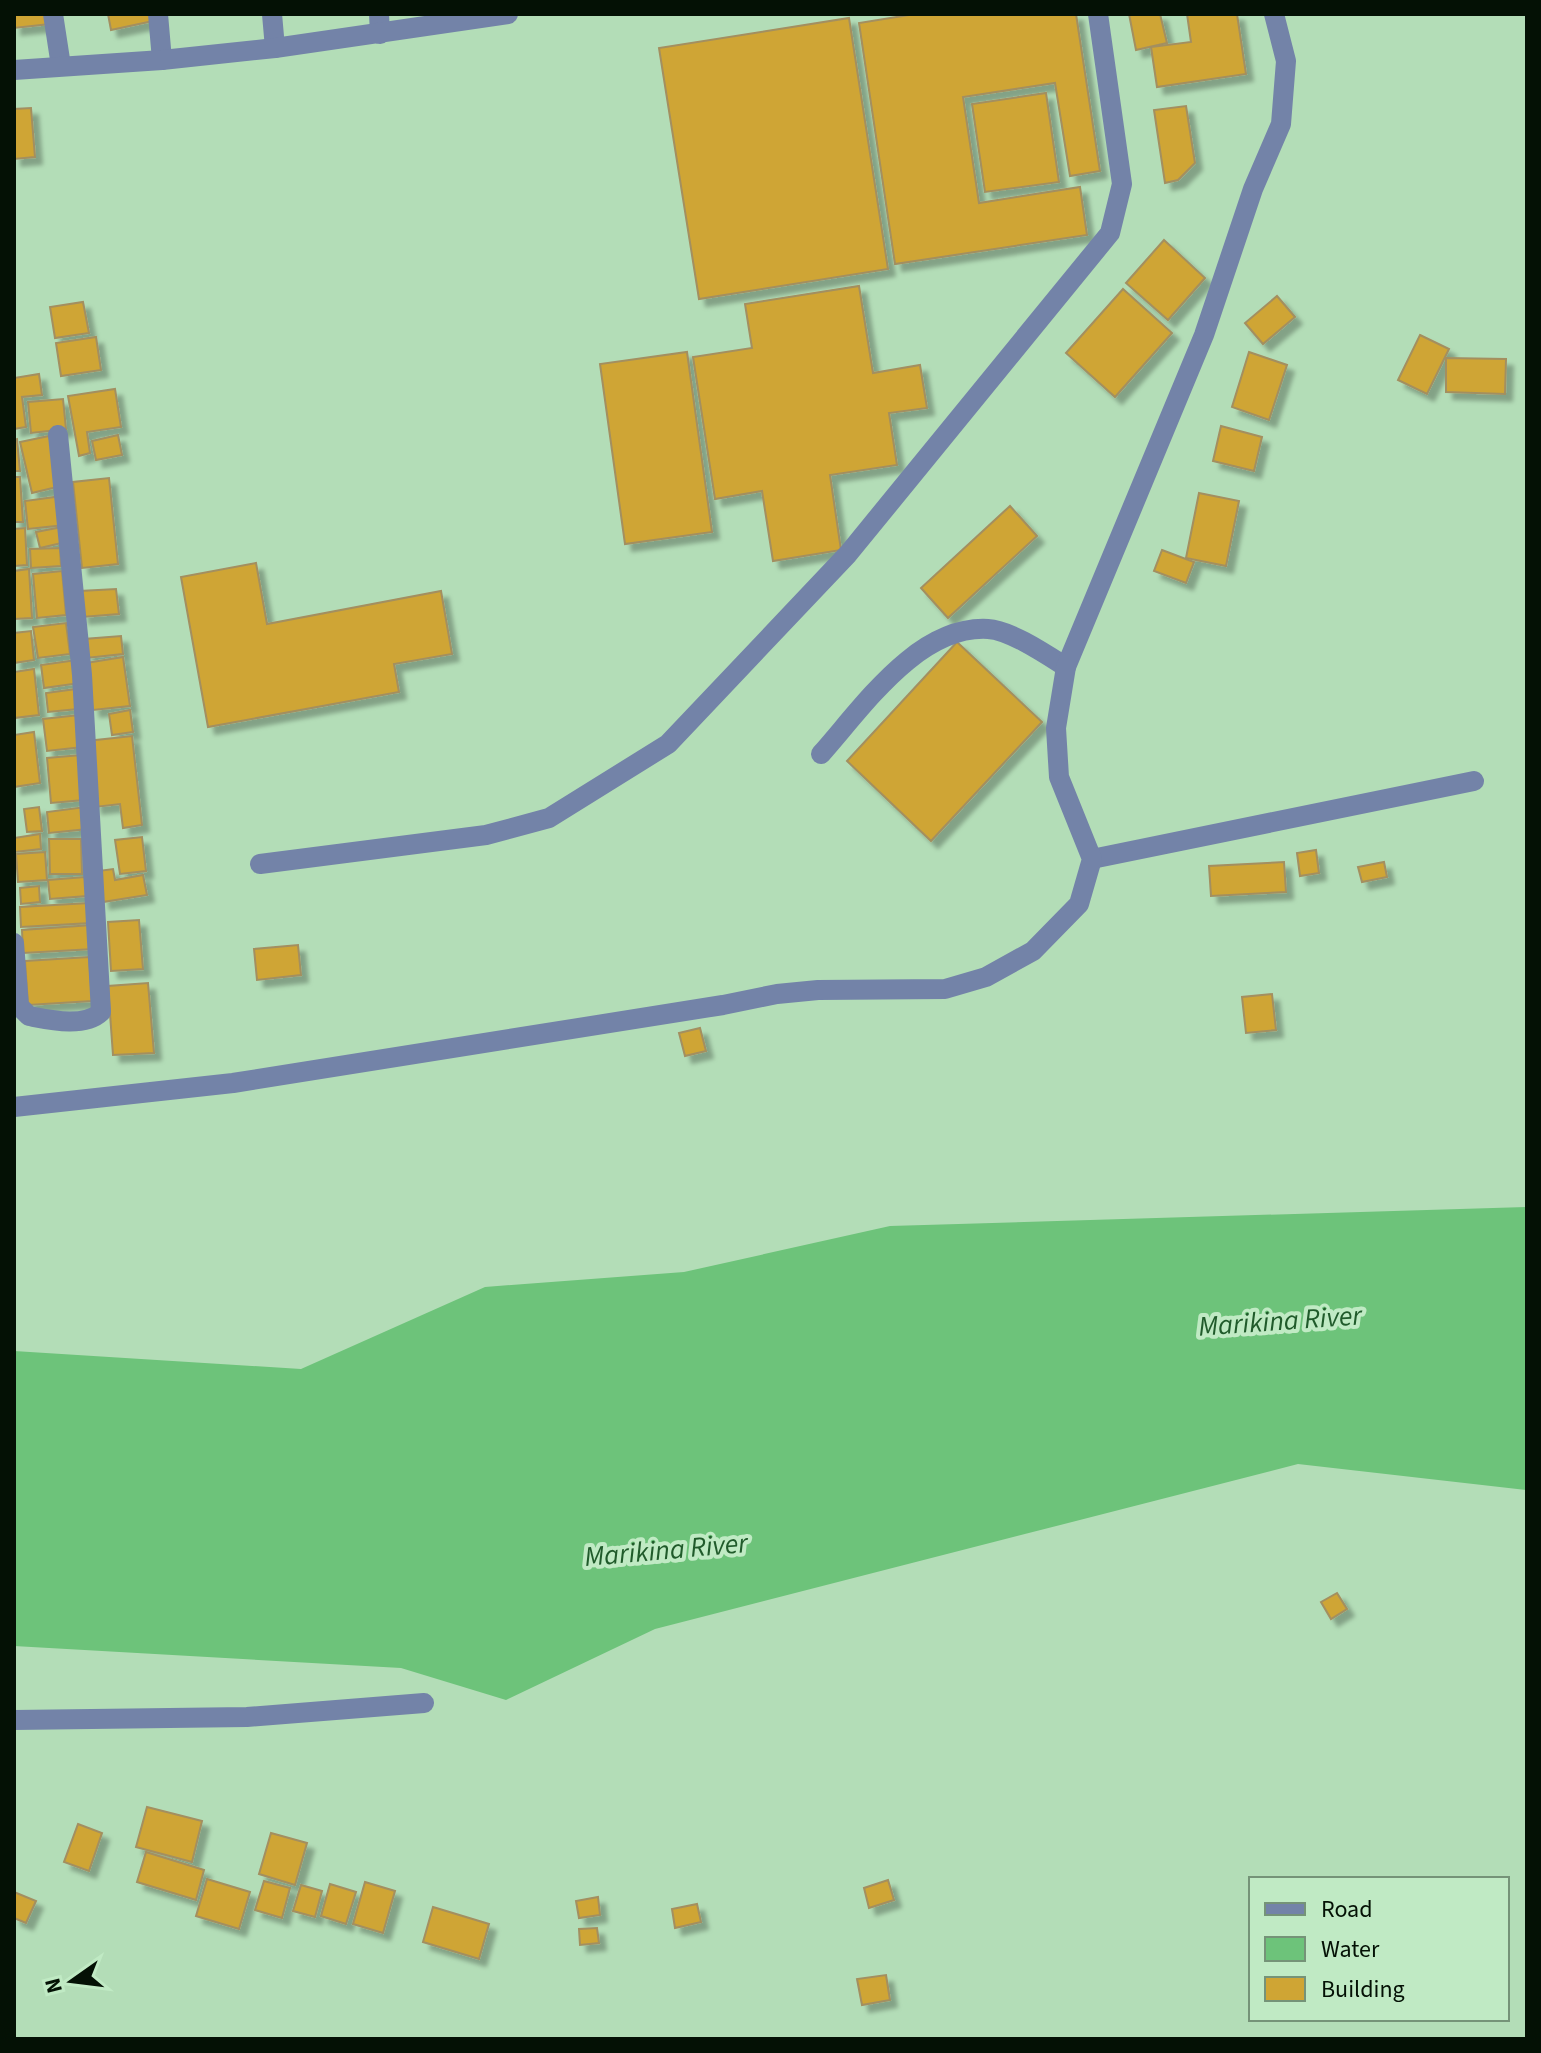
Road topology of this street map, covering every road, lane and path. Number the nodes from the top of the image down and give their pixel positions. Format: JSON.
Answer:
{"nodes":[{"id":1,"x":53,"y":14,"type":"edge"},
{"id":2,"x":158,"y":14,"type":"edge"},
{"id":3,"x":272,"y":14,"type":"edge"},
{"id":4,"x":1098,"y":14,"type":"edge"},
{"id":5,"x":1274,"y":14,"type":"edge"},
{"id":6,"x":495,"y":15,"type":"edge"},
{"id":7,"x":379,"y":24,"type":"edge"},
{"id":8,"x":275,"y":48,"type":"junction"},
{"id":9,"x":162,"y":60,"type":"junction"},
{"id":10,"x":61,"y":66,"type":"junction"},
{"id":11,"x":14,"y":70,"type":"edge"},
{"id":12,"x":58,"y":435,"type":"dead end"},
{"id":13,"x":1066,"y":667,"type":"junction"},
{"id":14,"x":821,"y":754,"type":"dead end"},
{"id":15,"x":1474,"y":781,"type":"dead end"},
{"id":16,"x":1092,"y":859,"type":"junction"},
{"id":17,"x":260,"y":864,"type":"dead end"},
{"id":18,"x":14,"y":943,"type":"edge"},
{"id":19,"x":14,"y":1107,"type":"edge"},
{"id":20,"x":424,"y":1703,"type":"dead end"},
{"id":21,"x":14,"y":1720,"type":"edge"}],
"edges":[{"from":1,"to":10,"type":"street"},
{"from":2,"to":9,"type":"street"},
{"from":3,"to":8,"type":"street"},
{"from":4,"to":17,"type":"street"},
{"from":5,"to":13,"type":"street"},
{"from":6,"to":7,"type":"street"},
{"from":7,"to":8,"type":"street"},
{"from":8,"to":9,"type":"street"},
{"from":9,"to":10,"type":"street"},
{"from":10,"to":11,"type":"street"},
{"from":12,"to":18,"type":"street"},
{"from":13,"to":14,"type":"street"},
{"from":13,"to":16,"type":"street"},
{"from":15,"to":16,"type":"street"},
{"from":16,"to":19,"type":"street"},
{"from":20,"to":21,"type":"street"}]}
